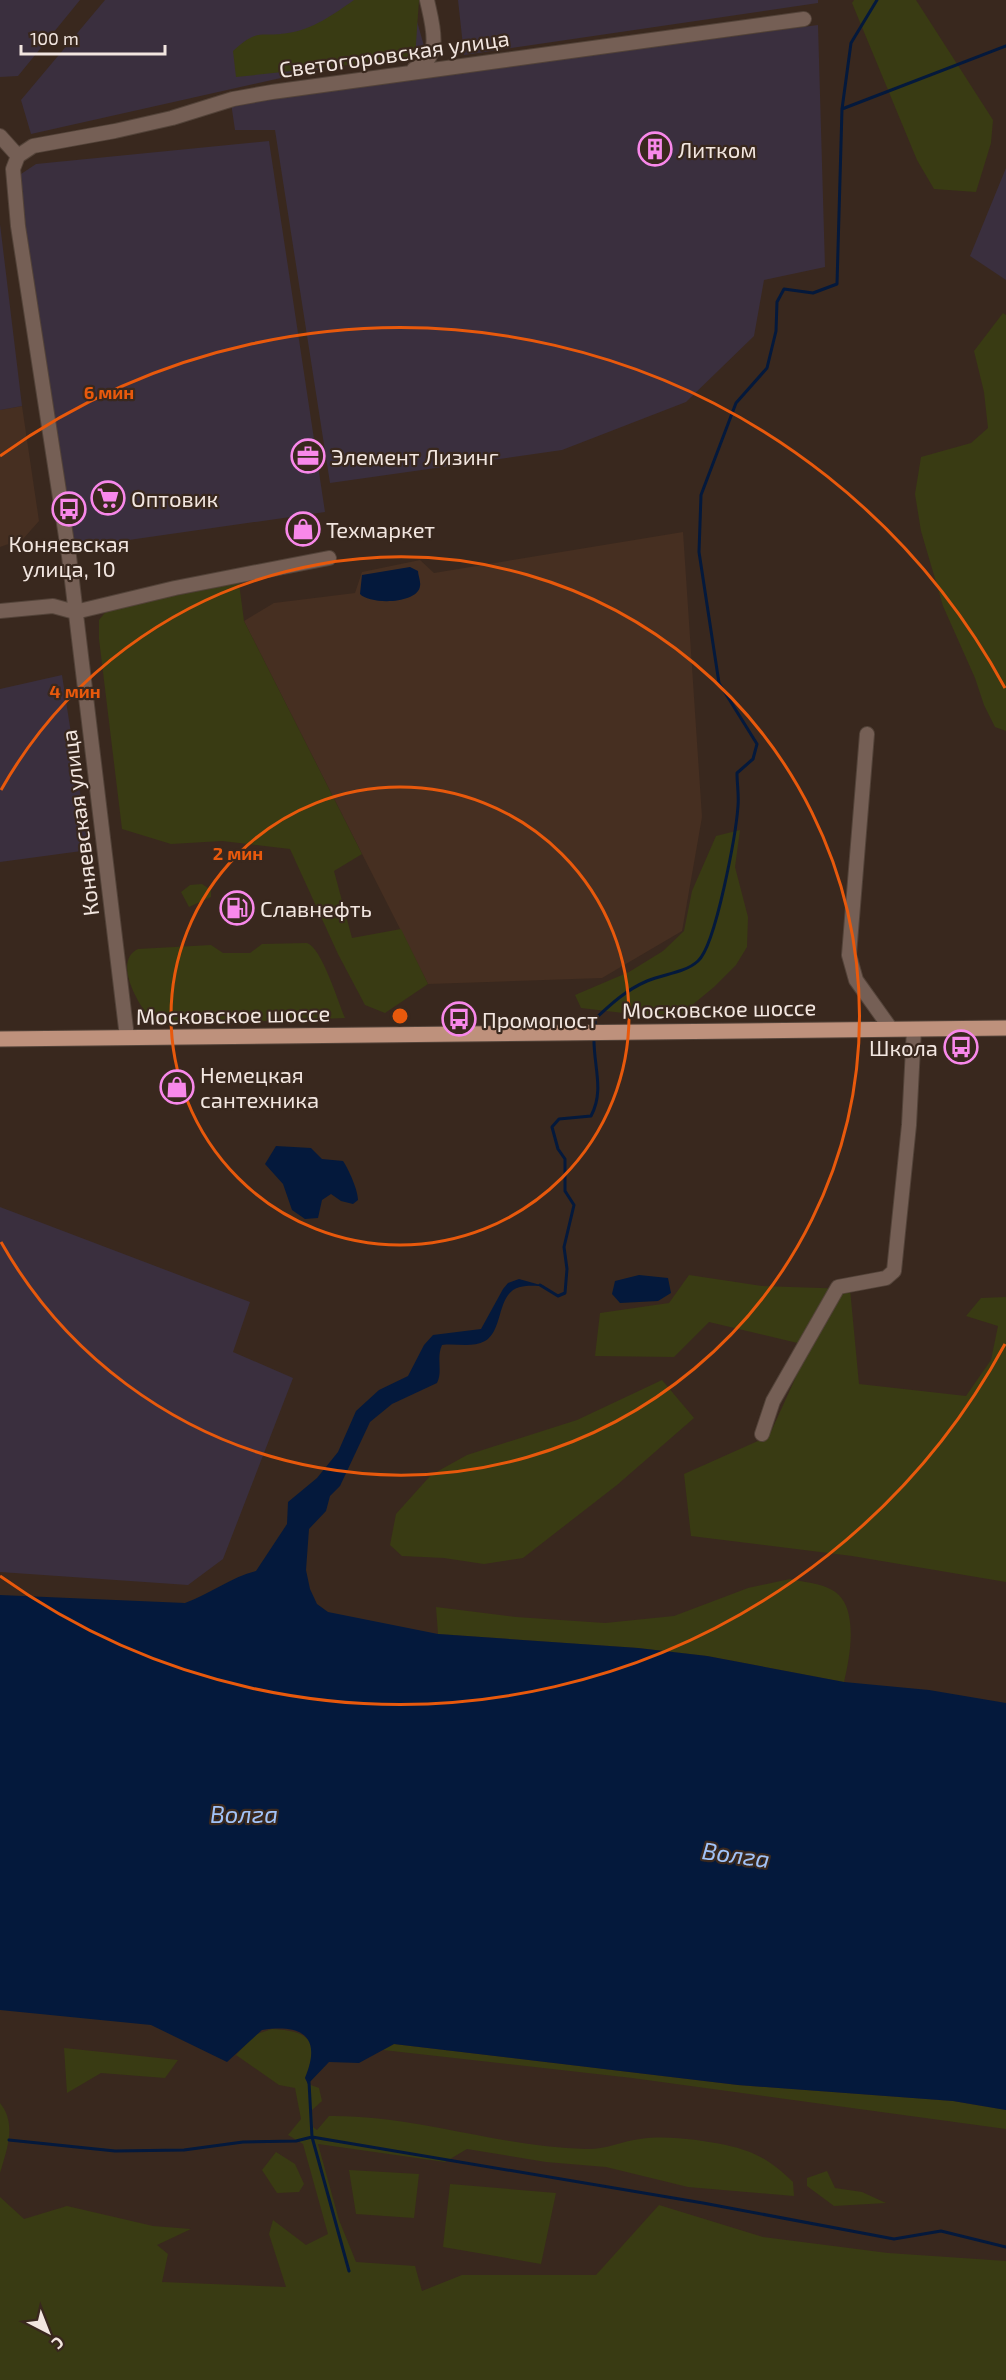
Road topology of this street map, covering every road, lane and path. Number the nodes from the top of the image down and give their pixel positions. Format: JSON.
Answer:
{"nodes":[{"id":1,"x":427,"y":0,"type":"edge"},
{"id":2,"x":804,"y":19,"type":"dead end"},
{"id":3,"x":410,"y":71,"type":"junction"},
{"id":4,"x":0,"y":136,"type":"edge"},
{"id":5,"x":18,"y":156,"type":"junction"},
{"id":6,"x":329,"y":558,"type":"dead end"},
{"id":7,"x":0,"y":611,"type":"edge"},
{"id":8,"x":75,"y":612,"type":"junction"},
{"id":9,"x":867,"y":734,"type":"dead end"},
{"id":10,"x":1006,"y":1028,"type":"edge"},
{"id":11,"x":891,"y":1029,"type":"junction"},
{"id":12,"x":914,"y":1029,"type":"junction"},
{"id":13,"x":127,"y":1037,"type":"junction"},
{"id":14,"x":0,"y":1039,"type":"edge"},
{"id":15,"x":762,"y":1434,"type":"dead end"}],
"edges":[{"from":1,"to":3,"type":"street"},
{"from":2,"to":3,"type":"street","name":"Светогоровская улица"},
{"from":3,"to":5,"type":"street","name":"Светогоровская улица"},
{"from":4,"to":5,"type":"street"},
{"from":5,"to":8,"type":"street","name":"Коняевская улица"},
{"from":6,"to":8,"type":"street"},
{"from":7,"to":8,"type":"street"},
{"from":8,"to":13,"type":"street","name":"Коняевская улица"},
{"from":9,"to":11,"type":"street"},
{"from":10,"to":12,"type":"main road","name":"Московское шоссе"},
{"from":11,"to":12,"type":"main road","name":"Московское шоссе"},
{"from":11,"to":13,"type":"main road","name":"Московское шоссе"},
{"from":12,"to":15,"type":"street"},
{"from":13,"to":14,"type":"main road","name":"Московское шоссе"}]}
